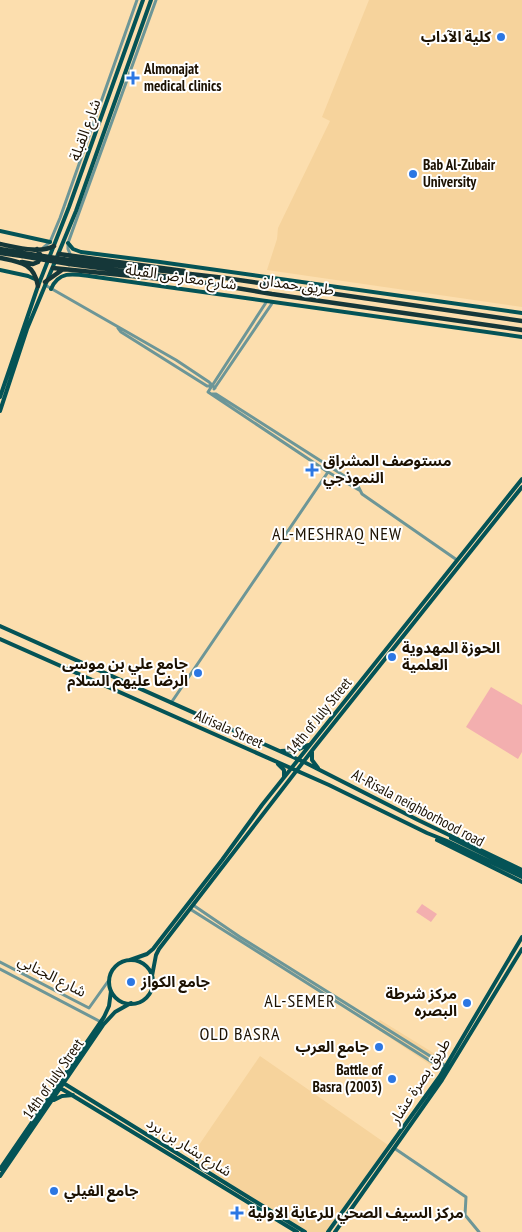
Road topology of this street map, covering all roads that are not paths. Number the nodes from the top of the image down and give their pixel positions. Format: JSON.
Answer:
{"nodes":[{"id":1,"x":137,"y":0,"type":"edge"},
{"id":2,"x":143,"y":0,"type":"edge"},
{"id":3,"x":151,"y":0,"type":"edge"},
{"id":4,"x":156,"y":0,"type":"edge"},
{"id":5,"x":132,"y":30,"type":"junction"},
{"id":6,"x":140,"y":32,"type":"junction"},
{"id":7,"x":96,"y":114,"type":"junction"},
{"id":8,"x":102,"y":116,"type":"junction"},
{"id":9,"x":111,"y":119,"type":"junction"},
{"id":10,"x":67,"y":206,"type":"junction"},
{"id":11,"x":78,"y":212,"type":"junction"},
{"id":12,"x":0,"y":231,"type":"edge"},
{"id":13,"x":68,"y":243,"type":"junction"},
{"id":14,"x":0,"y":244,"type":"edge"},
{"id":15,"x":52,"y":244,"type":"junction"},
{"id":16,"x":37,"y":249,"type":"junction"},
{"id":17,"x":0,"y":251,"type":"edge"},
{"id":18,"x":59,"y":254,"type":"junction"},
{"id":19,"x":0,"y":258,"type":"edge"},
{"id":20,"x":70,"y":260,"type":"junction"},
{"id":21,"x":18,"y":262,"type":"junction"},
{"id":22,"x":53,"y":268,"type":"junction"},
{"id":23,"x":0,"y":270,"type":"edge"},
{"id":24,"x":63,"y":270,"type":"junction"},
{"id":25,"x":226,"y":272,"type":"junction"},
{"id":26,"x":225,"y":278,"type":"junction"},
{"id":27,"x":36,"y":280,"type":"junction"},
{"id":28,"x":187,"y":280,"type":"junction"},
{"id":29,"x":45,"y":284,"type":"junction"},
{"id":30,"x":38,"y":286,"type":"junction"},
{"id":31,"x":51,"y":289,"type":"junction"},
{"id":32,"x":268,"y":301,"type":"junction"},
{"id":33,"x":273,"y":302,"type":"junction"},
{"id":34,"x":411,"y":306,"type":"junction"},
{"id":35,"x":522,"y":313,"type":"edge"},
{"id":36,"x":409,"y":314,"type":"junction"},
{"id":37,"x":522,"y":321,"type":"edge"},
{"id":38,"x":493,"y":326,"type":"junction"},
{"id":39,"x":522,"y":330,"type":"edge"},
{"id":40,"x":491,"y":333,"type":"junction"},
{"id":41,"x":522,"y":337,"type":"edge"},
{"id":42,"x":213,"y":387,"type":"junction"},
{"id":43,"x":210,"y":393,"type":"junction"},
{"id":44,"x":0,"y":397,"type":"edge"},
{"id":45,"x":0,"y":411,"type":"edge"},
{"id":46,"x":330,"y":467,"type":"junction"},
{"id":47,"x":328,"y":472,"type":"junction"},
{"id":48,"x":522,"y":479,"type":"edge"},
{"id":49,"x":522,"y":487,"type":"edge"},
{"id":50,"x":359,"y":490,"type":"junction"},
{"id":51,"x":457,"y":560,"type":"junction"},
{"id":52,"x":0,"y":626,"type":"edge"},
{"id":53,"x":0,"y":639,"type":"edge"},
{"id":54,"x":128,"y":684,"type":"junction"},
{"id":55,"x":144,"y":691,"type":"junction"},
{"id":56,"x":121,"y":692,"type":"junction"},
{"id":57,"x":139,"y":700,"type":"junction"},
{"id":58,"x":171,"y":703,"type":"junction"},
{"id":59,"x":312,"y":746,"type":"junction"},
{"id":60,"x":278,"y":751,"type":"junction"},
{"id":61,"x":298,"y":760,"type":"junction"},
{"id":62,"x":275,"y":761,"type":"junction"},
{"id":63,"x":304,"y":762,"type":"junction"},
{"id":64,"x":291,"y":768,"type":"junction"},
{"id":65,"x":320,"y":770,"type":"junction"},
{"id":66,"x":297,"y":771,"type":"junction"},
{"id":67,"x":283,"y":779,"type":"junction"},
{"id":68,"x":314,"y":779,"type":"junction"},
{"id":69,"x":284,"y":787,"type":"junction"},
{"id":70,"x":427,"y":833,"type":"junction"},
{"id":71,"x":447,"y":841,"type":"joint"},
{"id":72,"x":522,"y":873,"type":"edge"},
{"id":73,"x":522,"y":882,"type":"edge"},
{"id":74,"x":191,"y":907,"type":"junction"},
{"id":75,"x":522,"y":937,"type":"edge"},
{"id":76,"x":522,"y":949,"type":"edge"},
{"id":77,"x":130,"y":960,"type":"junction"},
{"id":78,"x":0,"y":962,"type":"edge"},
{"id":79,"x":0,"y":969,"type":"edge"},
{"id":80,"x":152,"y":976,"type":"junction"},
{"id":81,"x":109,"y":980,"type":"junction"},
{"id":82,"x":111,"y":991,"type":"junction"},
{"id":83,"x":131,"y":1004,"type":"junction"},
{"id":84,"x":101,"y":1022,"type":"junction"},
{"id":85,"x":444,"y":1068,"type":"junction"},
{"id":86,"x":70,"y":1075,"type":"junction"},
{"id":87,"x":61,"y":1085,"type":"junction"},
{"id":88,"x":74,"y":1093,"type":"junction"},
{"id":89,"x":50,"y":1102,"type":"junction"},
{"id":90,"x":394,"y":1148,"type":"junction"},
{"id":91,"x":0,"y":1170,"type":"edge"},
{"id":92,"x":0,"y":1176,"type":"edge"},
{"id":93,"x":328,"y":1231,"type":"edge"},
{"id":94,"x":297,"y":1232,"type":"edge"},
{"id":95,"x":305,"y":1232,"type":"edge"},
{"id":96,"x":335,"y":1232,"type":"edge"},
{"id":97,"x":479,"y":1232,"type":"edge"}],
"edges":[{"from":1,"to":7,"type":"street"},
{"from":2,"to":5,"type":"main road","name":"شارع القبلة"},
{"from":3,"to":6,"type":"main road","name":"شارع القبلة"},
{"from":4,"to":9,"type":"street"},
{"from":5,"to":6,"type":"main road"},
{"from":5,"to":8,"type":"main road","name":"شارع القبلة"},
{"from":6,"to":9,"type":"main road","name":"شارع القبلة"},
{"from":7,"to":8,"type":"main road"},
{"from":7,"to":10,"type":"street"},
{"from":8,"to":10,"type":"main road","name":"شارع القبلة"},
{"from":9,"to":11,"type":"main road","name":"شارع القبلة"},
{"from":10,"to":15,"type":"main road","name":"شارع القبلة"},
{"from":11,"to":13,"type":"street"},
{"from":11,"to":18,"type":"main road","name":"شارع القبلة"},
{"from":12,"to":15,"type":"main road"},
{"from":13,"to":20,"type":"street"},
{"from":13,"to":25,"type":"main road","name":"شارع معارض القبلة"},
{"from":14,"to":16,"type":"highway"},
{"from":15,"to":16,"type":"highway"},
{"from":15,"to":30,"type":"main road","name":"شارع القبلة"},
{"from":16,"to":21,"type":"highway"},
{"from":17,"to":20,"type":"highway","bridge":true},
{"from":18,"to":20,"type":"highway"},
{"from":18,"to":22,"type":"main road","name":"شارع القبلة"},
{"from":19,"to":21,"type":"highway"},
{"from":20,"to":26,"type":"highway","name":"طريق حمدان"},
{"from":20,"to":28,"type":"highway","name":"طريق حمدان"},
{"from":21,"to":27,"type":"highway"},
{"from":22,"to":24,"type":"highway"},
{"from":22,"to":29,"type":"main road","name":"شارع القبلة"},
{"from":23,"to":27,"type":"main road"},
{"from":24,"to":28,"type":"highway"},
{"from":24,"to":29,"type":"highway"},
{"from":25,"to":26,"type":"highway"},
{"from":25,"to":35,"type":"main road","name":"شارع معارض القبلة"},
{"from":26,"to":34,"type":"highway","name":"طريق حمدان"},
{"from":27,"to":30,"type":"highway"},
{"from":28,"to":36,"type":"highway","name":"طريق حمدان"},
{"from":29,"to":31,"type":"street"},
{"from":29,"to":45,"type":"main road","name":"شارع القبلة"},
{"from":30,"to":44,"type":"main road","name":"شارع القبلة"},
{"from":31,"to":32,"type":"main road","name":"شارع معارض القبلة"},
{"from":31,"to":42,"type":"street"},
{"from":32,"to":33,"type":"main road","name":"شارع معارض القبلة"},
{"from":32,"to":42,"type":"street"},
{"from":33,"to":40,"type":"main road","name":"شارع معارض القبلة"},
{"from":33,"to":42,"type":"street"},
{"from":34,"to":36,"type":"highway"},
{"from":34,"to":37,"type":"highway","name":"طريق حمدان"},
{"from":36,"to":38,"type":"highway","name":"طريق حمدان"},
{"from":38,"to":39,"type":"highway","name":"طريق حمدان"},
{"from":38,"to":40,"type":"highway"},
{"from":40,"to":41,"type":"main road","name":"شارع معارض القبلة"},
{"from":42,"to":43,"type":"street"},
{"from":43,"to":46,"type":"street"},
{"from":43,"to":47,"type":"street"},
{"from":46,"to":47,"type":"street"},
{"from":46,"to":50,"type":"street"},
{"from":47,"to":50,"type":"street"},
{"from":47,"to":58,"type":"street"},
{"from":48,"to":51,"type":"main road","name":"14th of July Street"},
{"from":49,"to":59,"type":"main road","name":"14th of July Street"},
{"from":50,"to":51,"type":"street"},
{"from":51,"to":59,"type":"main road","name":"14th of July Street"},
{"from":52,"to":54,"type":"main road","name":"Alrisala Street"},
{"from":53,"to":56,"type":"main road","name":"Alrisala Street"},
{"from":54,"to":55,"type":"main road","name":"Alrisala Street"},
{"from":54,"to":56,"type":"main road"},
{"from":55,"to":57,"type":"main road"},
{"from":55,"to":58,"type":"main road","name":"Alrisala Street"},
{"from":56,"to":57,"type":"main road","name":"Alrisala Street"},
{"from":57,"to":62,"type":"main road","name":"Alrisala Street"},
{"from":58,"to":60,"type":"main road","name":"Alrisala Street"},
{"from":59,"to":60,"type":"main road"},
{"from":59,"to":61,"type":"main road","name":"14th of July Street"},
{"from":59,"to":63,"type":"main road","name":"14th of July Street"},
{"from":59,"to":65,"type":"main road"},
{"from":60,"to":61,"type":"main road","name":"Alrisala Street"},
{"from":61,"to":63,"type":"main road","name":"Alrisala Street"},
{"from":61,"to":64,"type":"main road","name":"14th of July Street"},
{"from":62,"to":64,"type":"main road","name":"Alrisala Street"},
{"from":62,"to":67,"type":"main road"},
{"from":63,"to":65,"type":"main road","name":"Al-Risala neighborhood road"},
{"from":63,"to":66,"type":"main road","name":"14th of July Street"},
{"from":64,"to":66,"type":"main road","name":"Alrisala Street"},
{"from":64,"to":67,"type":"main road","name":"14th of July Street"},
{"from":65,"to":72,"type":"main road","name":"Al-Risala neighborhood road"},
{"from":66,"to":68,"type":"main road","name":"Alrisala Street"},
{"from":66,"to":69,"type":"main road","name":"14th of July Street"},
{"from":67,"to":77,"type":"main road","name":"14th of July Street"},
{"from":68,"to":69,"type":"main road"},
{"from":68,"to":70,"type":"main road","name":"Alrisala Street"},
{"from":69,"to":74,"type":"main road","name":"14th of July Street"},
{"from":70,"to":71,"type":"main road","name":"Alrisala Street"},
{"from":70,"to":73,"type":"main road"},
{"from":71,"to":72,"type":"main road","name":"Al-Risala neighborhood road"},
{"from":74,"to":80,"type":"main road","name":"14th of July Street"},
{"from":74,"to":85,"type":"street"},
{"from":75,"to":85,"type":"main road","name":"طريق بصرة عشار"},
{"from":76,"to":90,"type":"main road"},
{"from":77,"to":80,"type":"main road"},
{"from":77,"to":81,"type":"main road"},
{"from":78,"to":81,"type":"street","name":"شارع الجنابي"},
{"from":79,"to":84,"type":"street","name":"شارع الجنابي"},
{"from":80,"to":83,"type":"main road"},
{"from":81,"to":82,"type":"main road"},
{"from":82,"to":83,"type":"main road"},
{"from":82,"to":84,"type":"main road","name":"14th of July Street"},
{"from":83,"to":86,"type":"main road","name":"14th of July Street"},
{"from":84,"to":87,"type":"main road","name":"14th of July Street"},
{"from":85,"to":93,"type":"main road","name":"طريق بصرة عشار"},
{"from":86,"to":87,"type":"main road","name":"14th of July Street"},
{"from":86,"to":88,"type":"main road"},
{"from":87,"to":88,"type":"main road","name":"شارع بشار بن برد"},
{"from":87,"to":89,"type":"main road","name":"14th of July Street"},
{"from":87,"to":91,"type":"main road","name":"14th of July Street"},
{"from":88,"to":89,"type":"main road"},
{"from":88,"to":94,"type":"main road","name":"شارع بشار بن برد"},
{"from":88,"to":95,"type":"main road","name":"شارع بشار بن برد"},
{"from":89,"to":92,"type":"main road","name":"14th of July Street"},
{"from":90,"to":96,"type":"main road"},
{"from":90,"to":97,"type":"street"}]}
